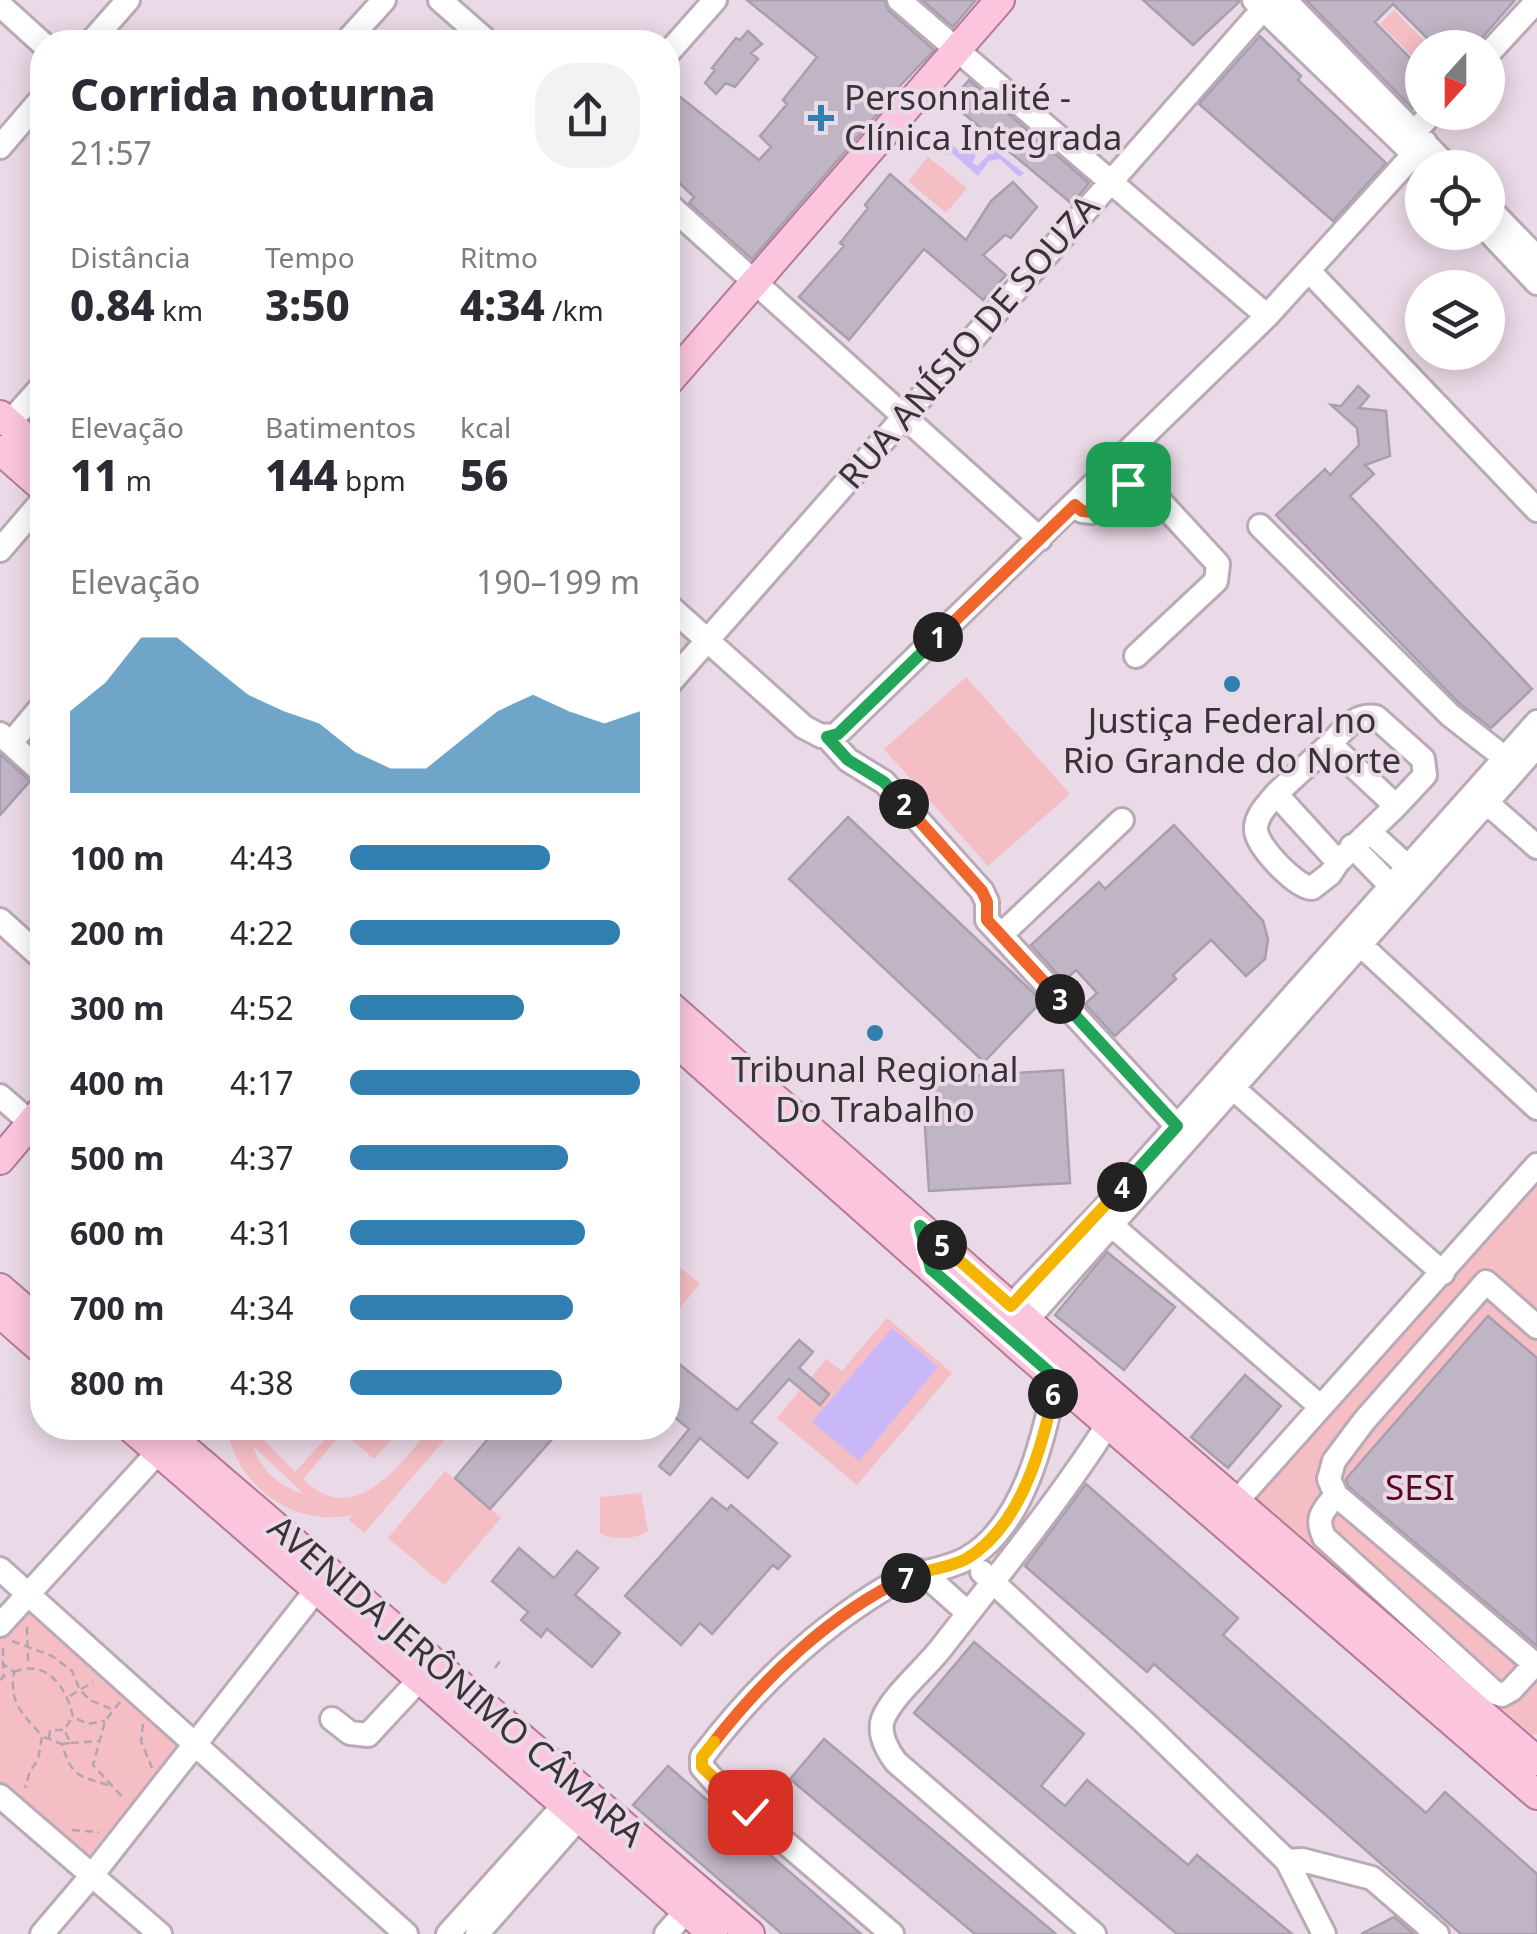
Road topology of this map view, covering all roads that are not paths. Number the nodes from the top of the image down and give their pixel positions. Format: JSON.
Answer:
{"nodes":[{"id":1,"x":128,"y":0,"type":"edge"},
{"id":2,"x":384,"y":0,"type":"edge"},
{"id":3,"x":440,"y":0,"type":"edge"},
{"id":4,"x":714,"y":0,"type":"edge"},
{"id":5,"x":899,"y":0,"type":"edge"},
{"id":6,"x":1000,"y":0,"type":"edge"},
{"id":7,"x":1268,"y":2,"type":"edge"},
{"id":8,"x":1537,"y":2,"type":"edge"},
{"id":9,"x":0,"y":4,"type":"edge"},
{"id":10,"x":102,"y":30,"type":"edge"},
{"id":11,"x":357,"y":30,"type":"edge"},
{"id":12,"x":474,"y":30,"type":"edge"},
{"id":13,"x":30,"y":32,"type":"edge"},
{"id":14,"x":1505,"y":36,"type":"edge"},
{"id":15,"x":680,"y":39,"type":"edge"},
{"id":16,"x":956,"y":49,"type":"junction"},
{"id":17,"x":30,"y":112,"type":"edge"},
{"id":18,"x":0,"y":146,"type":"edge"},
{"id":19,"x":1417,"y":148,"type":"edge"},
{"id":20,"x":1110,"y":182,"type":"junction"},
{"id":21,"x":680,"y":215,"type":"edge"},
{"id":22,"x":1505,"y":225,"type":"edge"},
{"id":23,"x":1505,"y":248,"type":"edge"},
{"id":24,"x":1537,"y":258,"type":"edge"},
{"id":25,"x":1310,"y":272,"type":"junction"},
{"id":26,"x":754,"y":282,"type":"junction"},
{"id":27,"x":1537,"y":283,"type":"edge"},
{"id":28,"x":1267,"y":316,"type":"junction"},
{"id":29,"x":680,"y":368,"type":"edge"},
{"id":30,"x":30,"y":399,"type":"edge"},
{"id":31,"x":904,"y":416,"type":"junction"},
{"id":32,"x":3,"y":429,"type":"edge"},
{"id":33,"x":30,"y":446,"type":"edge"},
{"id":34,"x":30,"y":468,"type":"edge"},
{"id":35,"x":1075,"y":505,"type":"junction"},
{"id":36,"x":1537,"y":510,"type":"edge"},
{"id":37,"x":30,"y":515,"type":"edge"},
{"id":38,"x":1260,"y":526,"type":"dead end"},
{"id":39,"x":1040,"y":539,"type":"junction"},
{"id":40,"x":0,"y":550,"type":"edge"},
{"id":41,"x":680,"y":615,"type":"edge"},
{"id":42,"x":707,"y":639,"type":"junction"},
{"id":43,"x":1136,"y":656,"type":"dead end"},
{"id":44,"x":680,"y":671,"type":"edge"},
{"id":45,"x":30,"y":717,"type":"edge"},
{"id":46,"x":1537,"y":722,"type":"edge"},
{"id":47,"x":832,"y":735,"type":"junction"},
{"id":48,"x":6,"y":739,"type":"edge"},
{"id":49,"x":1330,"y":744,"type":"junction"},
{"id":50,"x":1537,"y":746,"type":"edge"},
{"id":51,"x":30,"y":761,"type":"edge"},
{"id":52,"x":1511,"y":763,"type":"junction"},
{"id":53,"x":1276,"y":794,"type":"junction"},
{"id":54,"x":1481,"y":797,"type":"junction"},
{"id":55,"x":1396,"y":806,"type":"junction"},
{"id":56,"x":1122,"y":820,"type":"dead end"},
{"id":57,"x":1354,"y":847,"type":"junction"},
{"id":58,"x":1537,"y":847,"type":"edge"},
{"id":59,"x":1408,"y":866,"type":"junction"},
{"id":60,"x":1391,"y":886,"type":"junction"},
{"id":61,"x":0,"y":920,"type":"edge"},
{"id":62,"x":1001,"y":935,"type":"junction"},
{"id":63,"x":1355,"y":939,"type":"junction"},
{"id":64,"x":30,"y":947,"type":"edge"},
{"id":65,"x":680,"y":1015,"type":"edge"},
{"id":66,"x":680,"y":1047,"type":"edge"},
{"id":67,"x":1227,"y":1082,"type":"junction"},
{"id":68,"x":0,"y":1096,"type":"edge"},
{"id":69,"x":738,"y":1098,"type":"junction"},
{"id":70,"x":781,"y":1104,"type":"junction"},
{"id":71,"x":1537,"y":1108,"type":"edge"},
{"id":72,"x":30,"y":1113,"type":"edge"},
{"id":73,"x":30,"y":1125,"type":"edge"},
{"id":74,"x":1177,"y":1126,"type":"junction"},
{"id":75,"x":0,"y":1160,"type":"edge"},
{"id":76,"x":1537,"y":1165,"type":"edge"},
{"id":77,"x":1106,"y":1220,"type":"junction"},
{"id":78,"x":920,"y":1226,"type":"junction"},
{"id":79,"x":1450,"y":1265,"type":"junction"},
{"id":80,"x":931,"y":1269,"type":"junction"},
{"id":81,"x":1486,"y":1282,"type":"junction"},
{"id":82,"x":0,"y":1288,"type":"edge"},
{"id":83,"x":0,"y":1313,"type":"edge"},
{"id":84,"x":1019,"y":1313,"type":"junction"},
{"id":85,"x":30,"y":1314,"type":"edge"},
{"id":86,"x":1537,"y":1327,"type":"edge"},
{"id":87,"x":30,"y":1339,"type":"edge"},
{"id":88,"x":1056,"y":1378,"type":"junction"},
{"id":89,"x":1321,"y":1407,"type":"junction"},
{"id":90,"x":1108,"y":1424,"type":"junction"},
{"id":91,"x":159,"y":1440,"type":"edge"},
{"id":92,"x":161,"y":1440,"type":"edge"},
{"id":93,"x":161,"y":1440,"type":"edge"},
{"id":94,"x":1336,"y":1495,"type":"junction"},
{"id":95,"x":1237,"y":1502,"type":"junction"},
{"id":96,"x":968,"y":1558,"type":"junction"},
{"id":97,"x":0,"y":1569,"type":"edge"},
{"id":98,"x":921,"y":1571,"type":"junction"},
{"id":99,"x":991,"y":1581,"type":"junction"},
{"id":100,"x":317,"y":1589,"type":"junction"},
{"id":101,"x":28,"y":1592,"type":"junction"},
{"id":102,"x":968,"y":1613,"type":"junction"},
{"id":103,"x":3,"y":1641,"type":"edge"},
{"id":104,"x":1536,"y":1665,"type":"edge"},
{"id":105,"x":420,"y":1678,"type":"junction"},
{"id":106,"x":332,"y":1720,"type":"dead end"},
{"id":107,"x":1469,"y":1736,"type":"junction"},
{"id":108,"x":1509,"y":1736,"type":"junction"},
{"id":109,"x":198,"y":1743,"type":"junction"},
{"id":110,"x":1537,"y":1761,"type":"edge"},
{"id":111,"x":1537,"y":1796,"type":"edge"},
{"id":112,"x":11,"y":1798,"type":"edge"},
{"id":113,"x":572,"y":1811,"type":"junction"},
{"id":114,"x":1286,"y":1860,"type":"junction"},
{"id":115,"x":93,"y":1874,"type":"junction"},
{"id":116,"x":686,"y":1910,"type":"junction"},
{"id":117,"x":42,"y":1934,"type":"edge"},
{"id":118,"x":160,"y":1934,"type":"edge"},
{"id":119,"x":406,"y":1934,"type":"edge"},
{"id":120,"x":448,"y":1934,"type":"edge"},
{"id":121,"x":477,"y":1934,"type":"edge"},
{"id":122,"x":666,"y":1934,"type":"edge"},
{"id":123,"x":713,"y":1934,"type":"edge"},
{"id":124,"x":750,"y":1934,"type":"edge"},
{"id":125,"x":892,"y":1934,"type":"edge"},
{"id":126,"x":1094,"y":1934,"type":"edge"},
{"id":127,"x":1324,"y":1934,"type":"edge"},
{"id":128,"x":1437,"y":1934,"type":"edge"}],
"edges":[{"from":1,"to":10,"type":"street"},
{"from":2,"to":11,"type":"street"},
{"from":3,"to":12,"type":"street"},
{"from":4,"to":15,"type":"street"},
{"from":5,"to":16,"type":"street"},
{"from":6,"to":16,"type":"main road"},
{"from":7,"to":19,"type":"street"},
{"from":7,"to":20,"type":"street","name":"RUA ANÍSIO DE SOUZA"},
{"from":8,"to":14,"type":"street"},
{"from":9,"to":13,"type":"street"},
{"from":16,"to":20,"type":"street"},
{"from":16,"to":26,"type":"main road"},
{"from":17,"to":18,"type":"street"},
{"from":19,"to":25,"type":"street"},
{"from":20,"to":28,"type":"street"},
{"from":20,"to":31,"type":"street","name":"RUA ANÍSIO DE SOUZA"},
{"from":21,"to":26,"type":"street"},
{"from":22,"to":24,"type":"street"},
{"from":23,"to":27,"type":"street"},
{"from":25,"to":28,"type":"street"},
{"from":25,"to":36,"type":"street"},
{"from":26,"to":29,"type":"main road"},
{"from":26,"to":31,"type":"street"},
{"from":28,"to":35,"type":"street"},
{"from":30,"to":32,"type":"street"},
{"from":31,"to":39,"type":"street"},
{"from":31,"to":42,"type":"street","name":"RUA ANÍSIO DE SOUZA"},
{"from":32,"to":33,"type":"main road"},
{"from":32,"to":34,"type":"main road"},
{"from":35,"to":39,"type":"street"},
{"from":35,"to":43,"type":"street"},
{"from":37,"to":40,"type":"street"},
{"from":38,"to":52,"type":"street"},
{"from":39,"to":47,"type":"street"},
{"from":41,"to":42,"type":"street"},
{"from":42,"to":44,"type":"street","name":"RUA ANÍSIO DE SOUZA"},
{"from":42,"to":47,"type":"street"},
{"from":45,"to":48,"type":"street"},
{"from":46,"to":52,"type":"street"},
{"from":47,"to":62,"type":"street"},
{"from":48,"to":51,"type":"street"},
{"from":49,"to":53,"type":"street"},
{"from":49,"to":55,"type":"street"},
{"from":49,"to":55,"type":"street"},
{"from":50,"to":52,"type":"street"},
{"from":52,"to":54,"type":"street"},
{"from":53,"to":57,"type":"street"},
{"from":53,"to":57,"type":"street"},
{"from":54,"to":58,"type":"street"},
{"from":54,"to":59,"type":"street"},
{"from":54,"to":63,"type":"street"},
{"from":55,"to":57,"type":"street"},
{"from":56,"to":62,"type":"street"},
{"from":57,"to":59,"type":"street"},
{"from":57,"to":60,"type":"street"},
{"from":59,"to":60,"type":"street"},
{"from":60,"to":63,"type":"street"},
{"from":61,"to":64,"type":"street"},
{"from":62,"to":74,"type":"street"},
{"from":63,"to":67,"type":"street"},
{"from":63,"to":71,"type":"street"},
{"from":65,"to":70,"type":"main road"},
{"from":66,"to":69,"type":"main road"},
{"from":67,"to":74,"type":"street"},
{"from":67,"to":77,"type":"street"},
{"from":67,"to":79,"type":"street"},
{"from":68,"to":72,"type":"street"},
{"from":69,"to":70,"type":"main road"},
{"from":69,"to":80,"type":"main road"},
{"from":70,"to":78,"type":"main road"},
{"from":73,"to":75,"type":"main road"},
{"from":74,"to":77,"type":"street"},
{"from":76,"to":79,"type":"street"},
{"from":77,"to":84,"type":"street"},
{"from":77,"to":89,"type":"street"},
{"from":78,"to":80,"type":"main road"},
{"from":78,"to":84,"type":"main road"},
{"from":79,"to":81,"type":"street"},
{"from":79,"to":89,"type":"street"},
{"from":80,"to":88,"type":"main road"},
{"from":81,"to":86,"type":"street"},
{"from":81,"to":94,"type":"street"},
{"from":82,"to":85,"type":"main road"},
{"from":83,"to":87,"type":"main road"},
{"from":84,"to":95,"type":"main road"},
{"from":88,"to":90,"type":"main road"},
{"from":88,"to":96,"type":"street"},
{"from":89,"to":95,"type":"street"},
{"from":90,"to":99,"type":"street"},
{"from":90,"to":107,"type":"main road"},
{"from":91,"to":101,"type":"street"},
{"from":92,"to":100,"type":"main road","name":"AVENIDA JERÔNIMO CÂMARA"},
{"from":93,"to":124,"type":"main road","name":"AVENIDA JERÔNIMO CÂMARA"},
{"from":94,"to":104,"type":"street"},
{"from":94,"to":104,"type":"street"},
{"from":95,"to":108,"type":"main road"},
{"from":96,"to":98,"type":"street"},
{"from":96,"to":99,"type":"street"},
{"from":97,"to":101,"type":"street"},
{"from":98,"to":102,"type":"street"},
{"from":98,"to":125,"type":"street"},
{"from":99,"to":102,"type":"street"},
{"from":99,"to":114,"type":"street"},
{"from":100,"to":105,"type":"main road","name":"AVENIDA JERÔNIMO CÂMARA"},
{"from":100,"to":109,"type":"street"},
{"from":101,"to":103,"type":"street"},
{"from":101,"to":109,"type":"street"},
{"from":102,"to":126,"type":"street"},
{"from":105,"to":106,"type":"street"},
{"from":105,"to":113,"type":"main road","name":"AVENIDA JERÔNIMO CÂMARA"},
{"from":107,"to":108,"type":"main road"},
{"from":107,"to":111,"type":"main road"},
{"from":108,"to":110,"type":"main road"},
{"from":109,"to":115,"type":"street"},
{"from":109,"to":119,"type":"street"},
{"from":112,"to":115,"type":"street"},
{"from":113,"to":116,"type":"main road","name":"AVENIDA JERÔNIMO CÂMARA"},
{"from":113,"to":120,"type":"street"},
{"from":113,"to":121,"type":"street"},
{"from":114,"to":127,"type":"street"},
{"from":114,"to":128,"type":"street"},
{"from":115,"to":117,"type":"street"},
{"from":115,"to":118,"type":"street"},
{"from":116,"to":122,"type":"street"},
{"from":116,"to":123,"type":"main road","name":"AVENIDA JERÔNIMO CÂMARA"}]}
